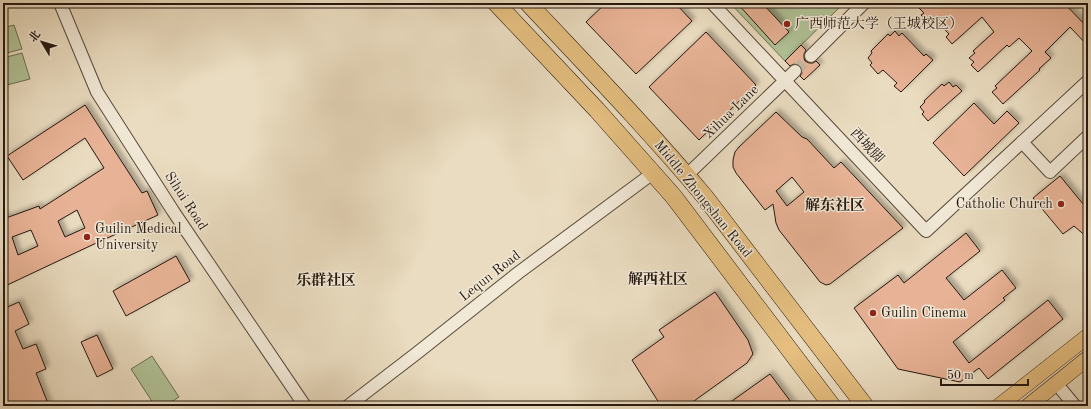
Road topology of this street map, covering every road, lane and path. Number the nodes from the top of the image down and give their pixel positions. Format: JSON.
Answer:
{"nodes":[{"id":1,"x":60,"y":3,"type":"edge"},
{"id":2,"x":496,"y":3,"type":"edge"},
{"id":3,"x":528,"y":3,"type":"edge"},
{"id":4,"x":712,"y":3,"type":"edge"},
{"id":5,"x":864,"y":3,"type":"edge"},
{"id":6,"x":811,"y":56,"type":"tunnel mouth"},
{"id":7,"x":795,"y":71,"type":"tunnel mouth"},
{"id":8,"x":785,"y":81,"type":"junction"},
{"id":9,"x":1088,"y":81,"type":"edge"},
{"id":10,"x":1088,"y":136,"type":"edge"},
{"id":11,"x":1022,"y":142,"type":"junction"},
{"id":12,"x":653,"y":173,"type":"junction"},
{"id":13,"x":687,"y":175,"type":"junction"},
{"id":14,"x":1088,"y":336,"type":"edge"},
{"id":15,"x":1088,"y":358,"type":"edge"},
{"id":16,"x":1056,"y":384,"type":"junction"},
{"id":17,"x":305,"y":406,"type":"edge"},
{"id":18,"x":348,"y":406,"type":"edge"},
{"id":19,"x":832,"y":406,"type":"edge"},
{"id":20,"x":865,"y":406,"type":"edge"},
{"id":21,"x":999,"y":406,"type":"edge"},
{"id":22,"x":1028,"y":406,"type":"edge"},
{"id":23,"x":1075,"y":406,"type":"edge"}],
"edges":[{"from":1,"to":17,"type":"street","name":"Sihui Road"},
{"from":2,"to":12,"type":"highway","name":"Middle Zhongshan Road"},
{"from":3,"to":13,"type":"highway","name":"Middle Zhongshan Road"},
{"from":4,"to":8,"type":"street","name":"西城脚"},
{"from":5,"to":6,"type":"street"},
{"from":7,"to":8,"type":"street","name":"Xihua Lane"},
{"from":8,"to":11,"type":"street","name":"西城脚"},
{"from":8,"to":13,"type":"street","name":"Xihua Lane"},
{"from":9,"to":11,"type":"street"},
{"from":10,"to":11,"type":"street"},
{"from":12,"to":18,"type":"street","name":"Lequn Road"},
{"from":12,"to":19,"type":"highway","name":"Middle Zhongshan Road"},
{"from":13,"to":20,"type":"highway","name":"Middle Zhongshan Road"},
{"from":14,"to":21,"type":"main road"},
{"from":15,"to":16,"type":"main road"},
{"from":16,"to":22,"type":"main road"},
{"from":16,"to":23,"type":"street"}]}
